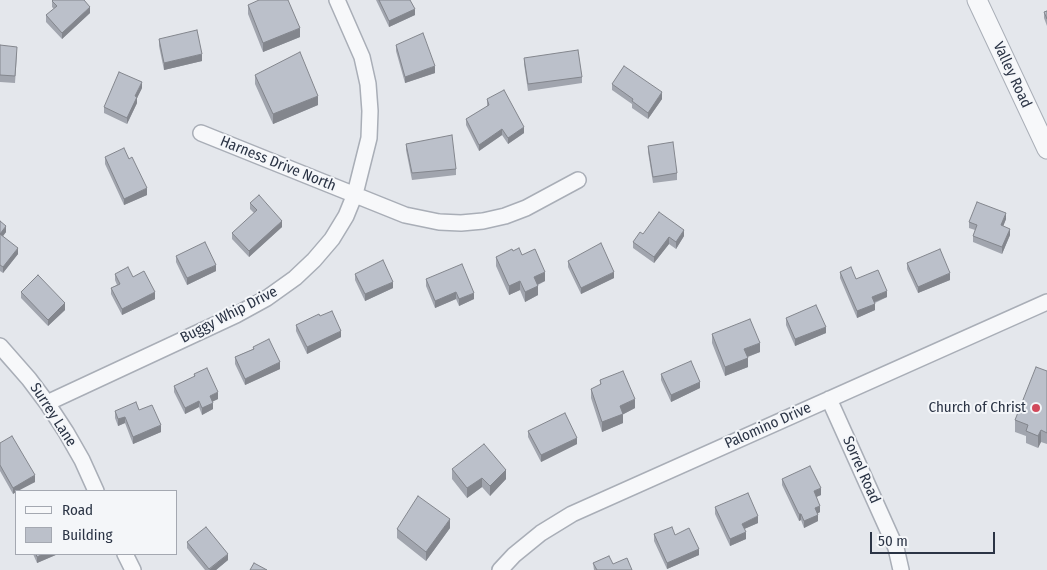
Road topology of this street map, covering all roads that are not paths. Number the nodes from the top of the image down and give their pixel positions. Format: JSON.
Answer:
{"nodes":[{"id":1,"x":337,"y":0,"type":"edge"},
{"id":2,"x":977,"y":0,"type":"edge"},
{"id":3,"x":201,"y":133,"type":"dead end"},
{"id":4,"x":1047,"y":149,"type":"edge"},
{"id":5,"x":578,"y":180,"type":"dead end"},
{"id":6,"x":355,"y":194,"type":"junction"},
{"id":7,"x":1047,"y":302,"type":"edge"},
{"id":8,"x":0,"y":346,"type":"edge"},
{"id":9,"x":829,"y":399,"type":"junction"},
{"id":10,"x":47,"y":403,"type":"junction"},
{"id":11,"x":96,"y":490,"type":"edge"},
{"id":12,"x":126,"y":555,"type":"edge"},
{"id":13,"x":133,"y":570,"type":"edge"},
{"id":14,"x":500,"y":570,"type":"edge"},
{"id":15,"x":901,"y":570,"type":"edge"}],
"edges":[{"from":1,"to":6,"type":"street","name":"Buggy Whip Drive"},
{"from":2,"to":4,"type":"street","name":"Valley Road"},
{"from":3,"to":6,"type":"street","name":"Harness Drive North"},
{"from":5,"to":6,"type":"street","name":"Harness Drive North"},
{"from":6,"to":10,"type":"street","name":"Buggy Whip Drive"},
{"from":7,"to":9,"type":"street","name":"Palomino Drive"},
{"from":8,"to":10,"type":"street","name":"Surrey Lane"},
{"from":9,"to":14,"type":"street","name":"Palomino Drive"},
{"from":9,"to":15,"type":"street","name":"Sorrel Road"},
{"from":10,"to":11,"type":"street","name":"Surrey Lane"},
{"from":12,"to":13,"type":"street"}]}
